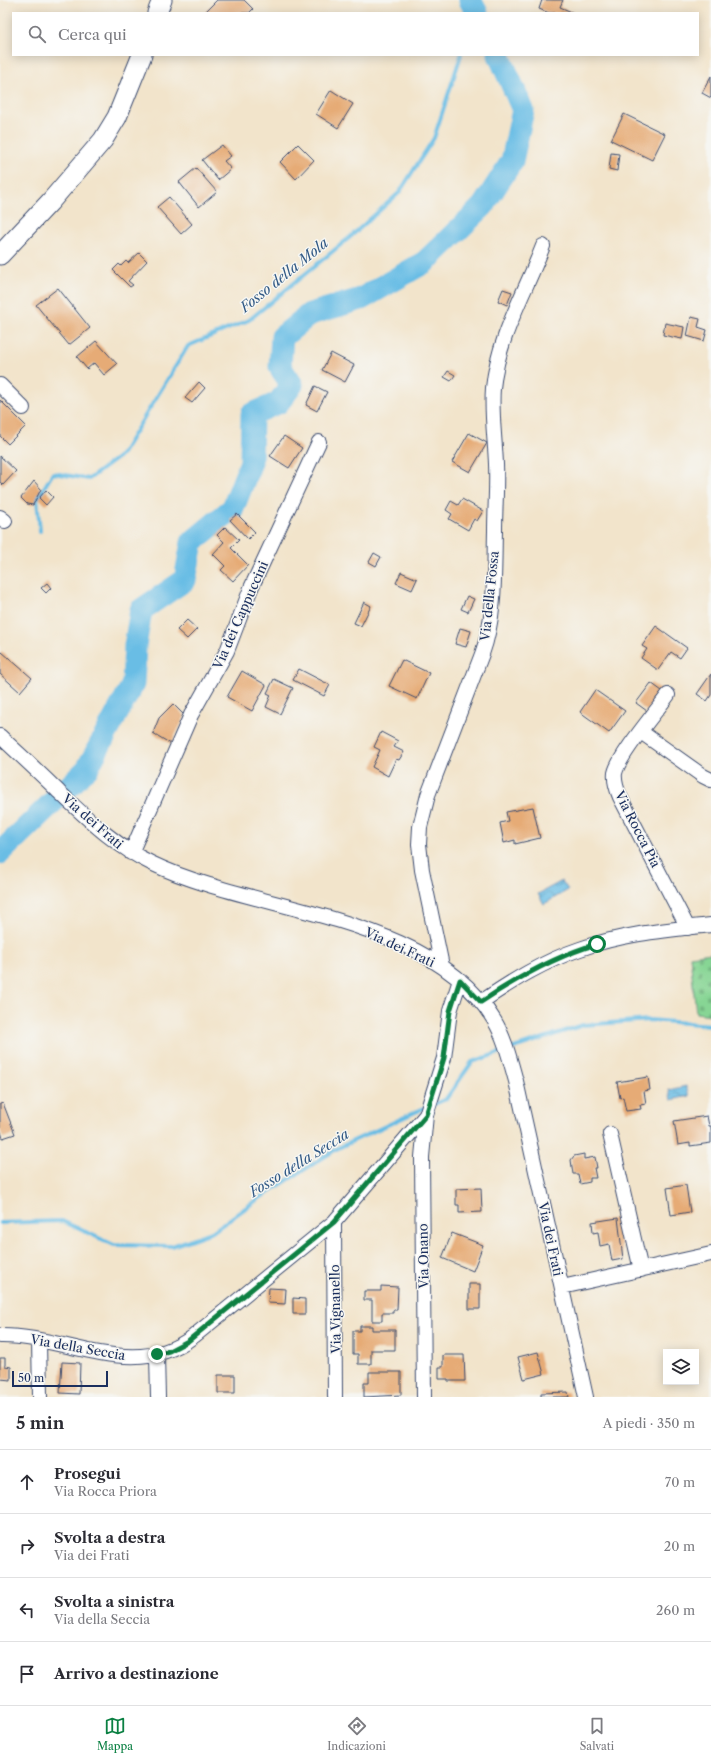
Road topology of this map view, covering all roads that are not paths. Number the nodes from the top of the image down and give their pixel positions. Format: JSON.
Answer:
{"nodes":[{"id":1,"x":162,"y":0,"type":"edge"},
{"id":2,"x":157,"y":12,"type":"edge"},
{"id":3,"x":142,"y":56,"type":"edge"},
{"id":4,"x":544,"y":246,"type":"dead end"},
{"id":5,"x":0,"y":255,"type":"edge"},
{"id":6,"x":0,"y":385,"type":"edge"},
{"id":7,"x":23,"y":408,"type":"dead end"},
{"id":8,"x":319,"y":442,"type":"dead end"},
{"id":9,"x":668,"y":695,"type":"dead end"},
{"id":10,"x":641,"y":732,"type":"junction"},
{"id":11,"x":0,"y":736,"type":"edge"},
{"id":12,"x":711,"y":780,"type":"edge"},
{"id":13,"x":131,"y":852,"type":"junction"},
{"id":14,"x":711,"y":925,"type":"edge"},
{"id":15,"x":688,"y":928,"type":"junction"},
{"id":16,"x":442,"y":966,"type":"junction"},
{"id":17,"x":460,"y":980,"type":"junction"},
{"id":18,"x":481,"y":1002,"type":"junction"},
{"id":19,"x":426,"y":1115,"type":"junction"},
{"id":20,"x":610,"y":1134,"type":"dead end"},
{"id":21,"x":334,"y":1222,"type":"junction"},
{"id":22,"x":711,"y":1254,"type":"edge"},
{"id":23,"x":641,"y":1270,"type":"junction"},
{"id":24,"x":562,"y":1287,"type":"junction"},
{"id":25,"x":0,"y":1336,"type":"edge"},
{"id":26,"x":39,"y":1340,"type":"junction"},
{"id":27,"x":157,"y":1354,"type":"junction"},
{"id":28,"x":40,"y":1397,"type":"edge"},
{"id":29,"x":158,"y":1397,"type":"edge"},
{"id":30,"x":335,"y":1397,"type":"edge"},
{"id":31,"x":424,"y":1397,"type":"edge"},
{"id":32,"x":586,"y":1397,"type":"edge"}],
"edges":[{"from":1,"to":2,"type":"main road"},
{"from":3,"to":5,"type":"main road"},
{"from":4,"to":16,"type":"street","name":"Via della Fossa"},
{"from":6,"to":7,"type":"street"},
{"from":8,"to":13,"type":"street","name":"Via dei Cappuccini"},
{"from":9,"to":10,"type":"street","name":"Via Rocca Pia"},
{"from":10,"to":12,"type":"street"},
{"from":10,"to":15,"type":"street","name":"Via Rocca Pia"},
{"from":11,"to":13,"type":"street","name":"Via dei Frati"},
{"from":13,"to":16,"type":"street","name":"Via dei Frati"},
{"from":14,"to":15,"type":"street"},
{"from":15,"to":18,"type":"street"},
{"from":16,"to":17,"type":"street","name":"Via dei Frati"},
{"from":17,"to":18,"type":"street","name":"Via dei Frati"},
{"from":17,"to":19,"type":"street","name":"Via della Seccia"},
{"from":18,"to":24,"type":"street","name":"Via dei Frati"},
{"from":19,"to":21,"type":"street","name":"Via della Seccia"},
{"from":19,"to":31,"type":"street","name":"Via Onano"},
{"from":20,"to":23,"type":"street"},
{"from":21,"to":27,"type":"street","name":"Via della Seccia"},
{"from":21,"to":30,"type":"street","name":"Via Vignanello"},
{"from":22,"to":23,"type":"street"},
{"from":23,"to":24,"type":"street"},
{"from":24,"to":32,"type":"street","name":"Via dei Frati"},
{"from":25,"to":26,"type":"street","name":"Via della Seccia"},
{"from":26,"to":27,"type":"street","name":"Via della Seccia"},
{"from":26,"to":28,"type":"street"},
{"from":27,"to":29,"type":"street"}]}
